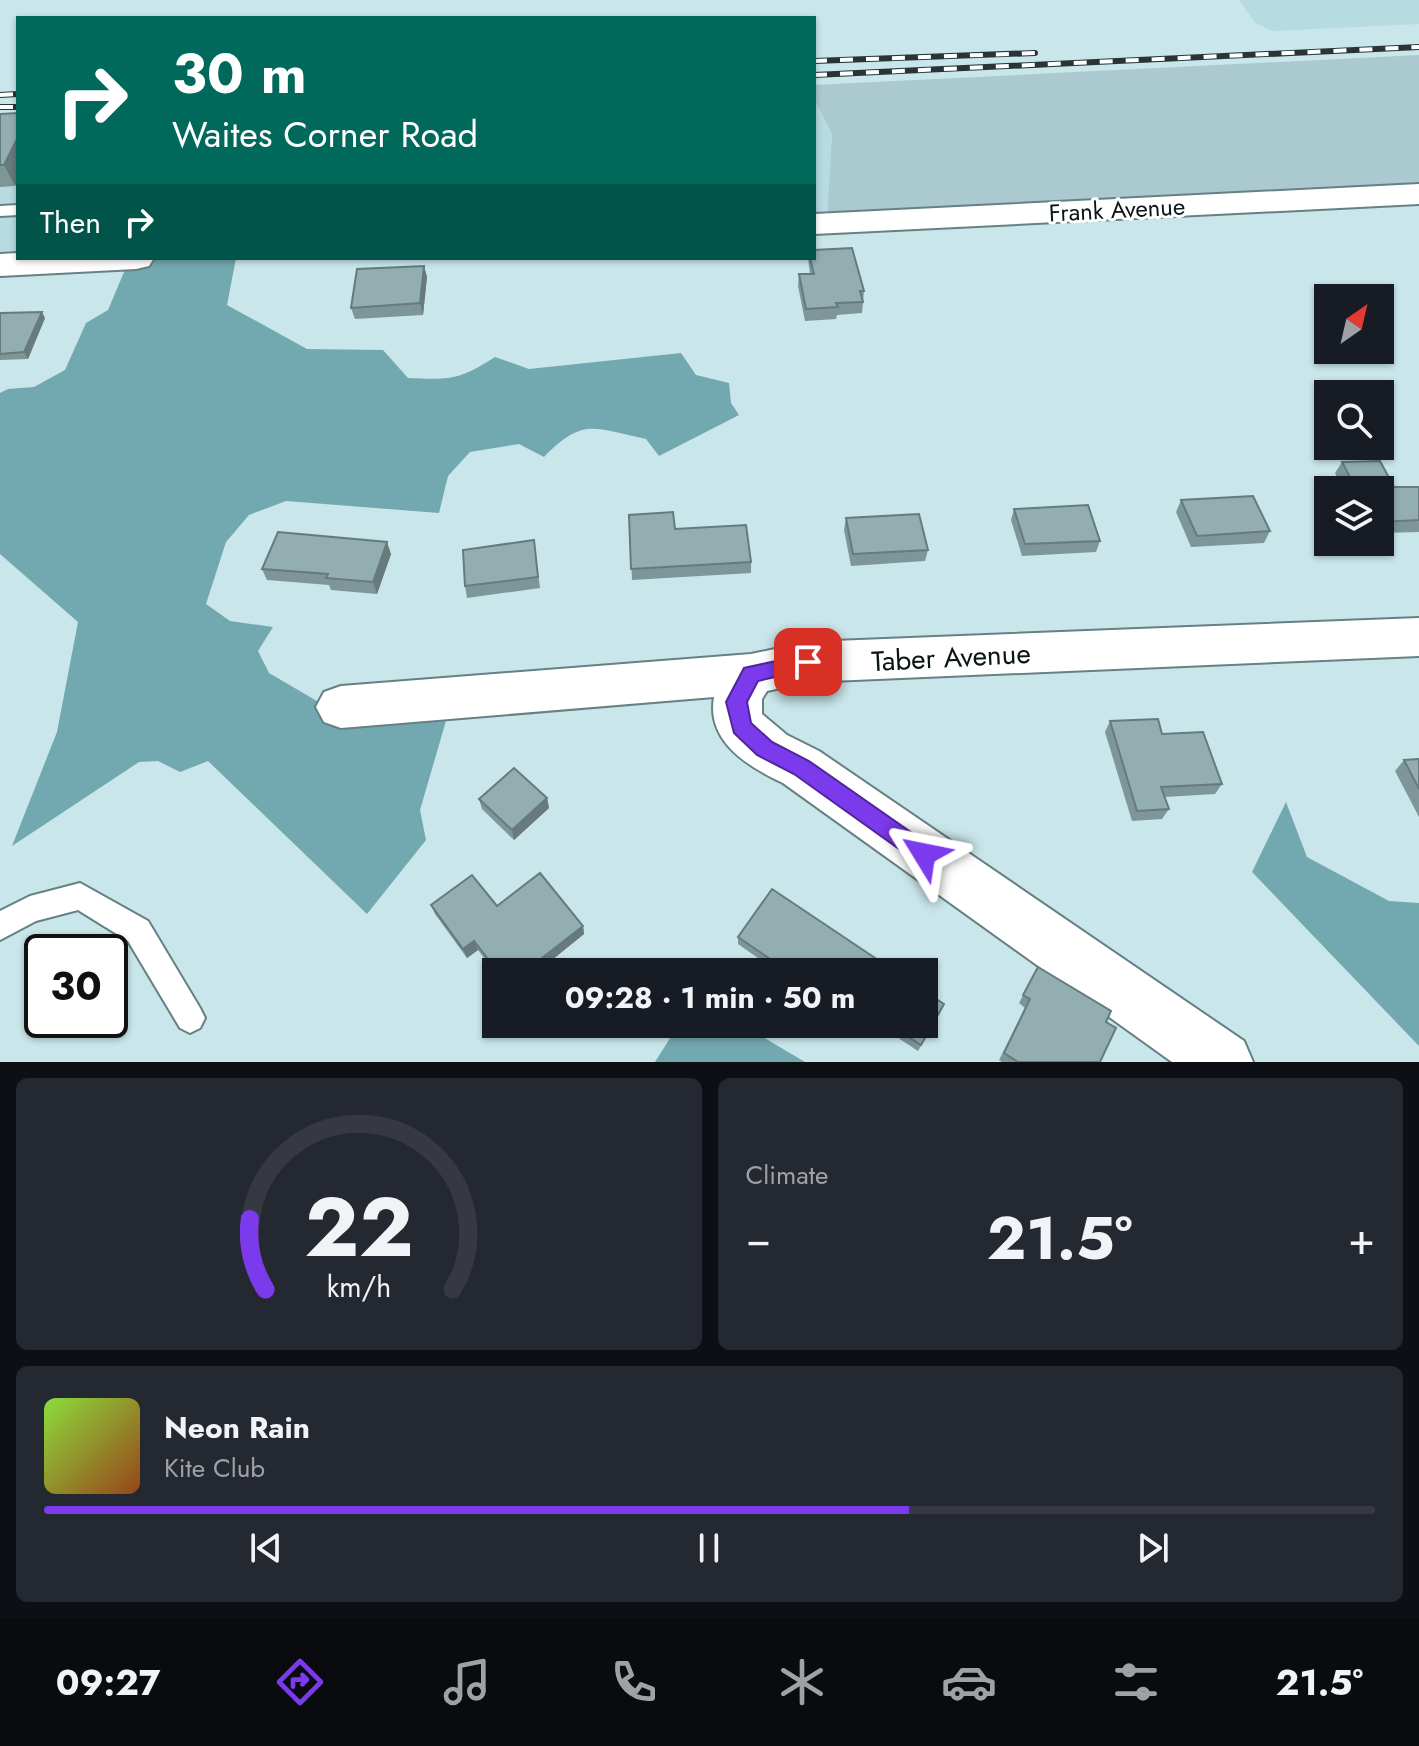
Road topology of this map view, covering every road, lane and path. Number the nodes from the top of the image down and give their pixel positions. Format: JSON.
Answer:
{"nodes":[{"id":1,"x":1419,"y":194,"type":"edge"},
{"id":2,"x":816,"y":224,"type":"edge"},
{"id":3,"x":97,"y":260,"type":"edge"},
{"id":4,"x":0,"y":265,"type":"edge"},
{"id":5,"x":1419,"y":637,"type":"edge"},
{"id":6,"x":751,"y":674,"type":"junction"},
{"id":7,"x":341,"y":707,"type":"dead end"},
{"id":8,"x":0,"y":926,"type":"edge"},
{"id":9,"x":190,"y":1018,"type":"dead end"},
{"id":10,"x":1223,"y":1062,"type":"edge"}],
"edges":[{"from":1,"to":2,"type":"street","name":"Frank Avenue"},
{"from":3,"to":4,"type":"street"},
{"from":5,"to":6,"type":"street","name":"Taber Avenue"},
{"from":6,"to":7,"type":"street","name":"Taber Avenue"},
{"from":6,"to":10,"type":"street"},
{"from":8,"to":9,"type":"lane"}]}
